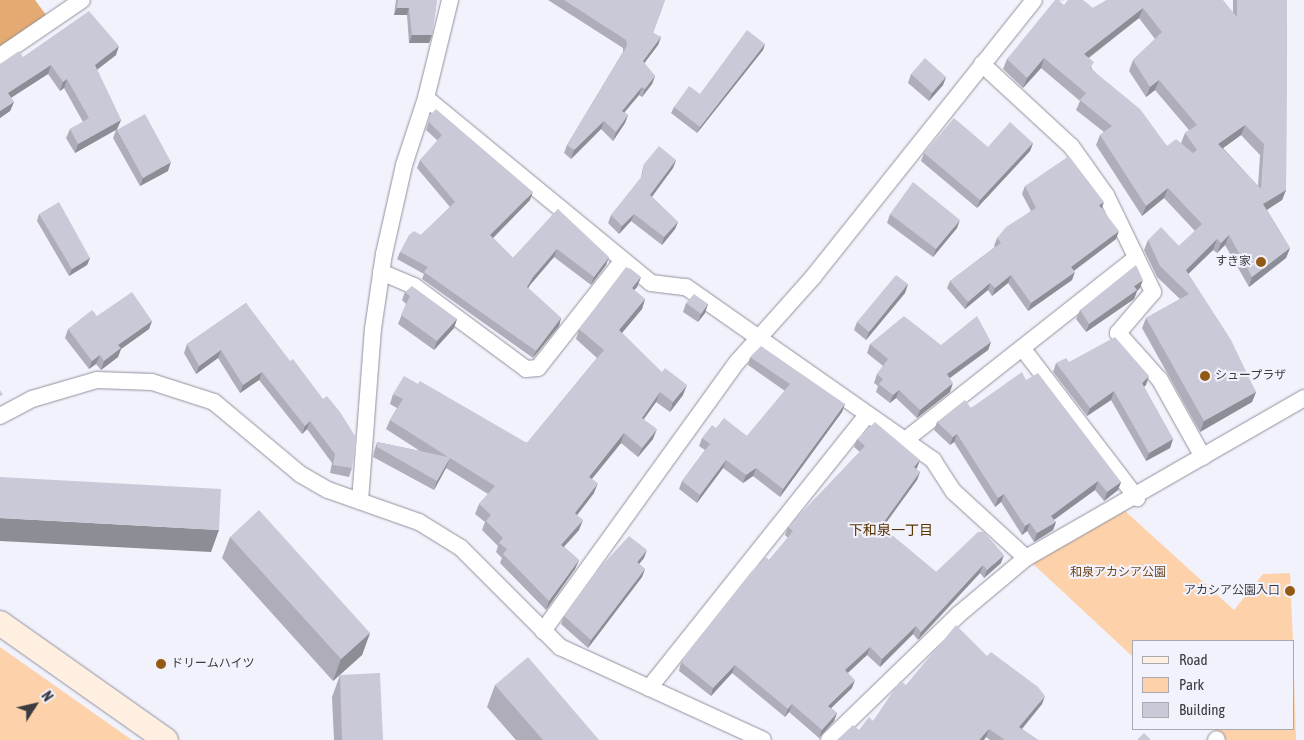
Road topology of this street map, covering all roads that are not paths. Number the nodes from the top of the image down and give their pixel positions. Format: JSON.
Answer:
{"nodes":[{"id":1,"x":82,"y":0,"type":"edge"},
{"id":2,"x":450,"y":0,"type":"edge"},
{"id":3,"x":1034,"y":0,"type":"edge"},
{"id":4,"x":0,"y":56,"type":"edge"},
{"id":5,"x":982,"y":64,"type":"junction"},
{"id":6,"x":426,"y":98,"type":"junction"},
{"id":7,"x":1136,"y":258,"type":"junction"},
{"id":8,"x":623,"y":260,"type":"junction"},
{"id":9,"x":381,"y":272,"type":"junction"},
{"id":10,"x":758,"y":337,"type":"junction"},
{"id":11,"x":1023,"y":349,"type":"junction"},
{"id":12,"x":1304,"y":398,"type":"edge"},
{"id":13,"x":867,"y":415,"type":"junction"},
{"id":14,"x":0,"y":416,"type":"edge"},
{"id":15,"x":904,"y":441,"type":"junction"},
{"id":16,"x":1203,"y":457,"type":"junction"},
{"id":17,"x":1137,"y":498,"type":"junction"},
{"id":18,"x":360,"y":501,"type":"junction"},
{"id":19,"x":1026,"y":558,"type":"junction"},
{"id":20,"x":0,"y":623,"type":"edge"},
{"id":21,"x":544,"y":631,"type":"junction"},
{"id":22,"x":649,"y":688,"type":"junction"},
{"id":23,"x":166,"y":740,"type":"edge"},
{"id":24,"x":763,"y":740,"type":"edge"},
{"id":25,"x":829,"y":740,"type":"edge"}],
"edges":[{"from":1,"to":4,"type":"street"},
{"from":2,"to":6,"type":"street"},
{"from":3,"to":5,"type":"street"},
{"from":5,"to":7,"type":"street"},
{"from":5,"to":10,"type":"street"},
{"from":6,"to":8,"type":"street"},
{"from":6,"to":9,"type":"street"},
{"from":7,"to":11,"type":"street"},
{"from":7,"to":16,"type":"street"},
{"from":8,"to":9,"type":"street"},
{"from":8,"to":10,"type":"street"},
{"from":9,"to":18,"type":"street"},
{"from":10,"to":13,"type":"street"},
{"from":10,"to":21,"type":"street"},
{"from":11,"to":15,"type":"street"},
{"from":11,"to":17,"type":"street"},
{"from":12,"to":16,"type":"street"},
{"from":13,"to":15,"type":"street"},
{"from":13,"to":22,"type":"street"},
{"from":14,"to":18,"type":"street"},
{"from":15,"to":19,"type":"street"},
{"from":16,"to":17,"type":"street"},
{"from":17,"to":19,"type":"street"},
{"from":18,"to":21,"type":"street"},
{"from":19,"to":25,"type":"street"},
{"from":20,"to":23,"type":"street"},
{"from":21,"to":22,"type":"street"},
{"from":22,"to":24,"type":"street"}]}
